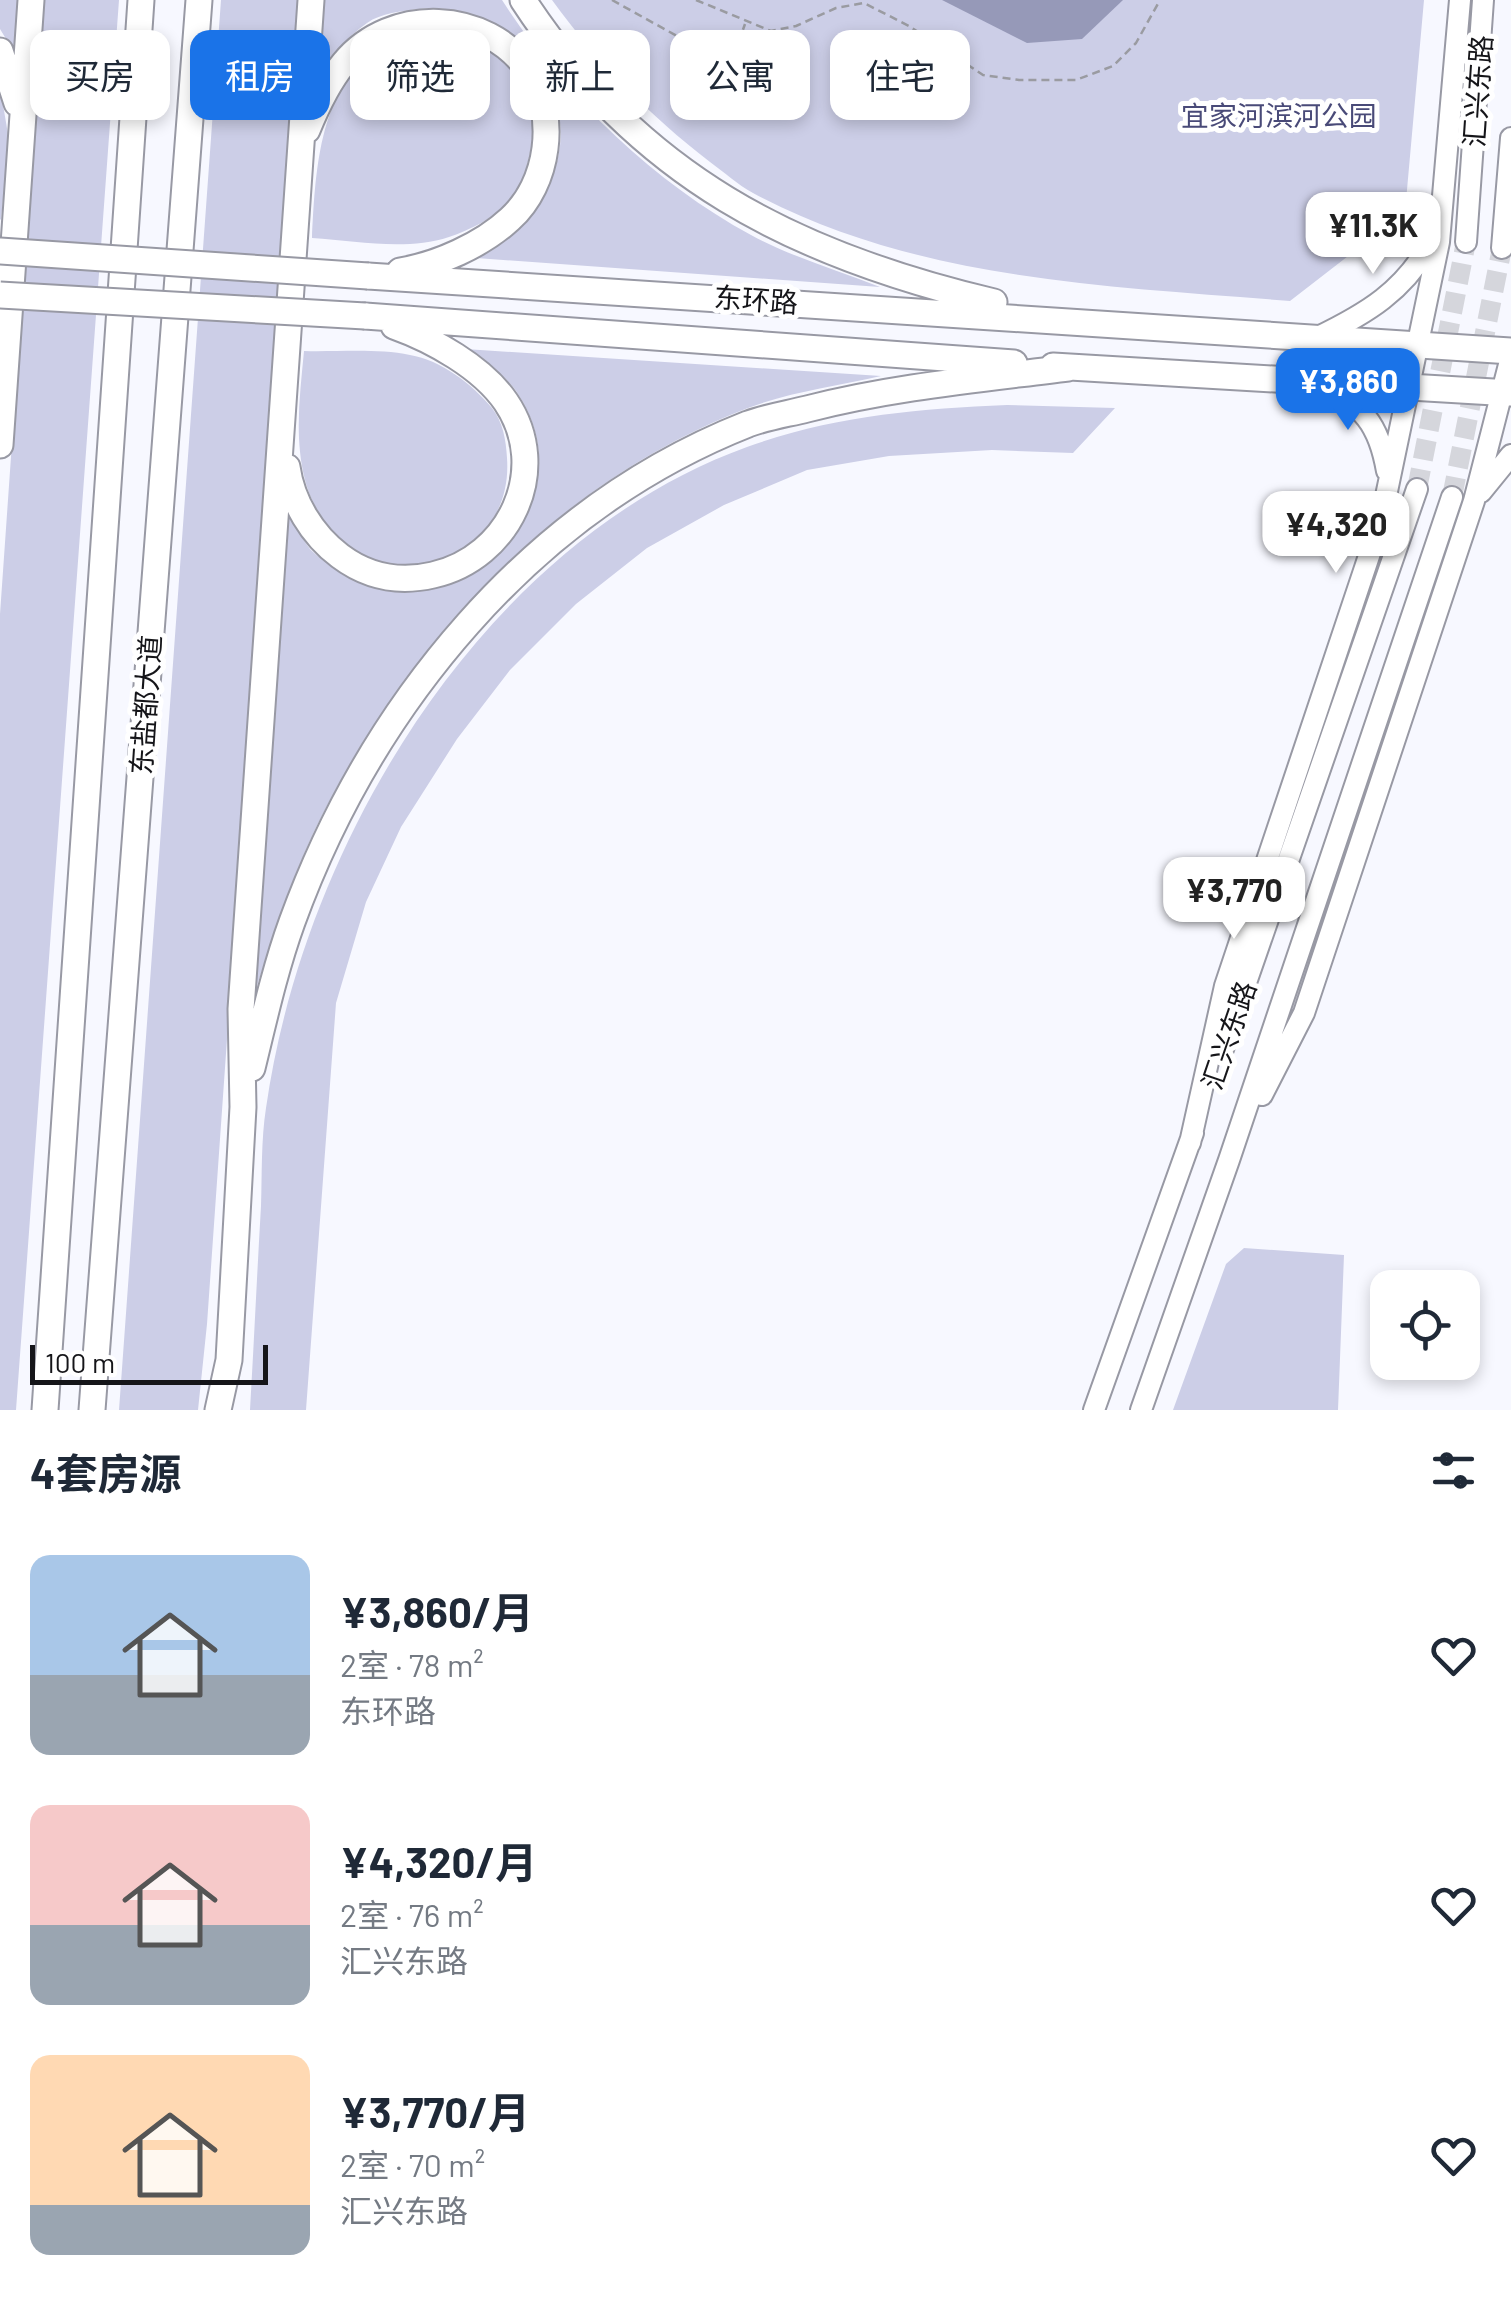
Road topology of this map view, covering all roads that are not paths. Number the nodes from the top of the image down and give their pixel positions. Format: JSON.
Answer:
{"nodes":[{"id":1,"x":32,"y":0,"type":"edge"},
{"id":2,"x":141,"y":0,"type":"edge"},
{"id":3,"x":198,"y":0,"type":"edge"},
{"id":4,"x":311,"y":0,"type":"edge"},
{"id":5,"x":523,"y":0,"type":"edge"},
{"id":6,"x":1460,"y":0,"type":"edge"},
{"id":7,"x":1483,"y":0,"type":"edge"},
{"id":8,"x":0,"y":51,"type":"edge"},
{"id":9,"x":1511,"y":138,"type":"edge"},
{"id":10,"x":21,"y":141,"type":"junction"},
{"id":11,"x":301,"y":149,"type":"junction"},
{"id":12,"x":1440,"y":226,"type":"junction"},
{"id":13,"x":1466,"y":242,"type":"tunnel mouth"},
{"id":14,"x":1502,"y":248,"type":"dead end"},
{"id":15,"x":0,"y":251,"type":"edge"},
{"id":16,"x":368,"y":276,"type":"junction"},
{"id":17,"x":648,"y":292,"type":"junction"},
{"id":18,"x":0,"y":295,"type":"edge"},
{"id":19,"x":365,"y":316,"type":"junction"},
{"id":20,"x":1067,"y":319,"type":"junction"},
{"id":21,"x":646,"y":335,"type":"junction"},
{"id":22,"x":1316,"y":338,"type":"junction"},
{"id":23,"x":1418,"y":346,"type":"junction"},
{"id":24,"x":1511,"y":354,"type":"edge"},
{"id":25,"x":1068,"y":368,"type":"junction"},
{"id":26,"x":1309,"y":381,"type":"junction"},
{"id":27,"x":1408,"y":388,"type":"junction"},
{"id":28,"x":1507,"y":393,"type":"edge"},
{"id":29,"x":1,"y":413,"type":"edge"},
{"id":30,"x":282,"y":433,"type":"junction"},
{"id":31,"x":0,"y":445,"type":"edge"},
{"id":32,"x":1511,"y":455,"type":"edge"},
{"id":33,"x":1388,"y":484,"type":"junction"},
{"id":34,"x":1417,"y":489,"type":"tunnel mouth"},
{"id":35,"x":1452,"y":497,"type":"tunnel mouth"},
{"id":36,"x":1474,"y":502,"type":"junction"},
{"id":37,"x":243,"y":1106,"type":"junction"},
{"id":38,"x":1190,"y":1144,"type":"junction"},
{"id":39,"x":1229,"y":1160,"type":"junction"},
{"id":40,"x":229,"y":1360,"type":"junction"},
{"id":41,"x":45,"y":1410,"type":"edge"},
{"id":42,"x":92,"y":1410,"type":"edge"},
{"id":43,"x":218,"y":1410,"type":"edge"},
{"id":44,"x":228,"y":1410,"type":"edge"},
{"id":45,"x":1094,"y":1410,"type":"edge"},
{"id":46,"x":1141,"y":1410,"type":"edge"}],
"edges":[{"from":1,"to":10,"type":"highway"},
{"from":2,"to":41,"type":"highway","name":"东盐都大道"},
{"from":3,"to":42,"type":"highway","name":"东盐都大道"},
{"from":4,"to":11,"type":"highway"},
{"from":5,"to":20,"type":"highway"},
{"from":6,"to":12,"type":"main road"},
{"from":7,"to":13,"type":"main road","name":"汇兴东路"},
{"from":8,"to":10,"type":"highway"},
{"from":9,"to":14,"type":"main road","name":"汇兴东路"},
{"from":10,"to":29,"type":"highway"},
{"from":11,"to":16,"type":"highway"},
{"from":11,"to":30,"type":"highway"},
{"from":12,"to":22,"type":"main road"},
{"from":12,"to":23,"type":"main road"},
{"from":15,"to":16,"type":"highway","name":"东环路","bridge":true},
{"from":16,"to":17,"type":"highway","name":"东环路"},
{"from":17,"to":20,"type":"highway","name":"东环路"},
{"from":17,"to":21,"type":"highway"},
{"from":18,"to":19,"type":"highway","name":"东环路","bridge":true},
{"from":19,"to":21,"type":"highway","name":"东环路"},
{"from":19,"to":30,"type":"highway"},
{"from":20,"to":22,"type":"highway","name":"东环路"},
{"from":21,"to":25,"type":"highway","name":"东环路"},
{"from":22,"to":23,"type":"highway","name":"东环路"},
{"from":23,"to":24,"type":"highway","name":"东环路"},
{"from":23,"to":27,"type":"main road"},
{"from":24,"to":28,"type":"main road"},
{"from":25,"to":26,"type":"highway","name":"东环路"},
{"from":25,"to":37,"type":"highway"},
{"from":26,"to":27,"type":"highway","name":"东环路"},
{"from":26,"to":33,"type":"main road"},
{"from":27,"to":28,"type":"highway","name":"东环路"},
{"from":27,"to":33,"type":"main road"},
{"from":28,"to":36,"type":"main road"},
{"from":29,"to":31,"type":"highway"},
{"from":30,"to":37,"type":"highway"},
{"from":32,"to":36,"type":"main road"},
{"from":33,"to":38,"type":"main road"},
{"from":34,"to":38,"type":"main road","name":"汇兴东路"},
{"from":35,"to":39,"type":"main road","name":"汇兴东路"},
{"from":36,"to":39,"type":"main road"},
{"from":37,"to":40,"type":"highway"},
{"from":38,"to":45,"type":"main road","name":"汇兴东路"},
{"from":39,"to":46,"type":"main road","name":"汇兴东路"},
{"from":40,"to":43,"type":"highway"},
{"from":40,"to":44,"type":"highway"}]}
